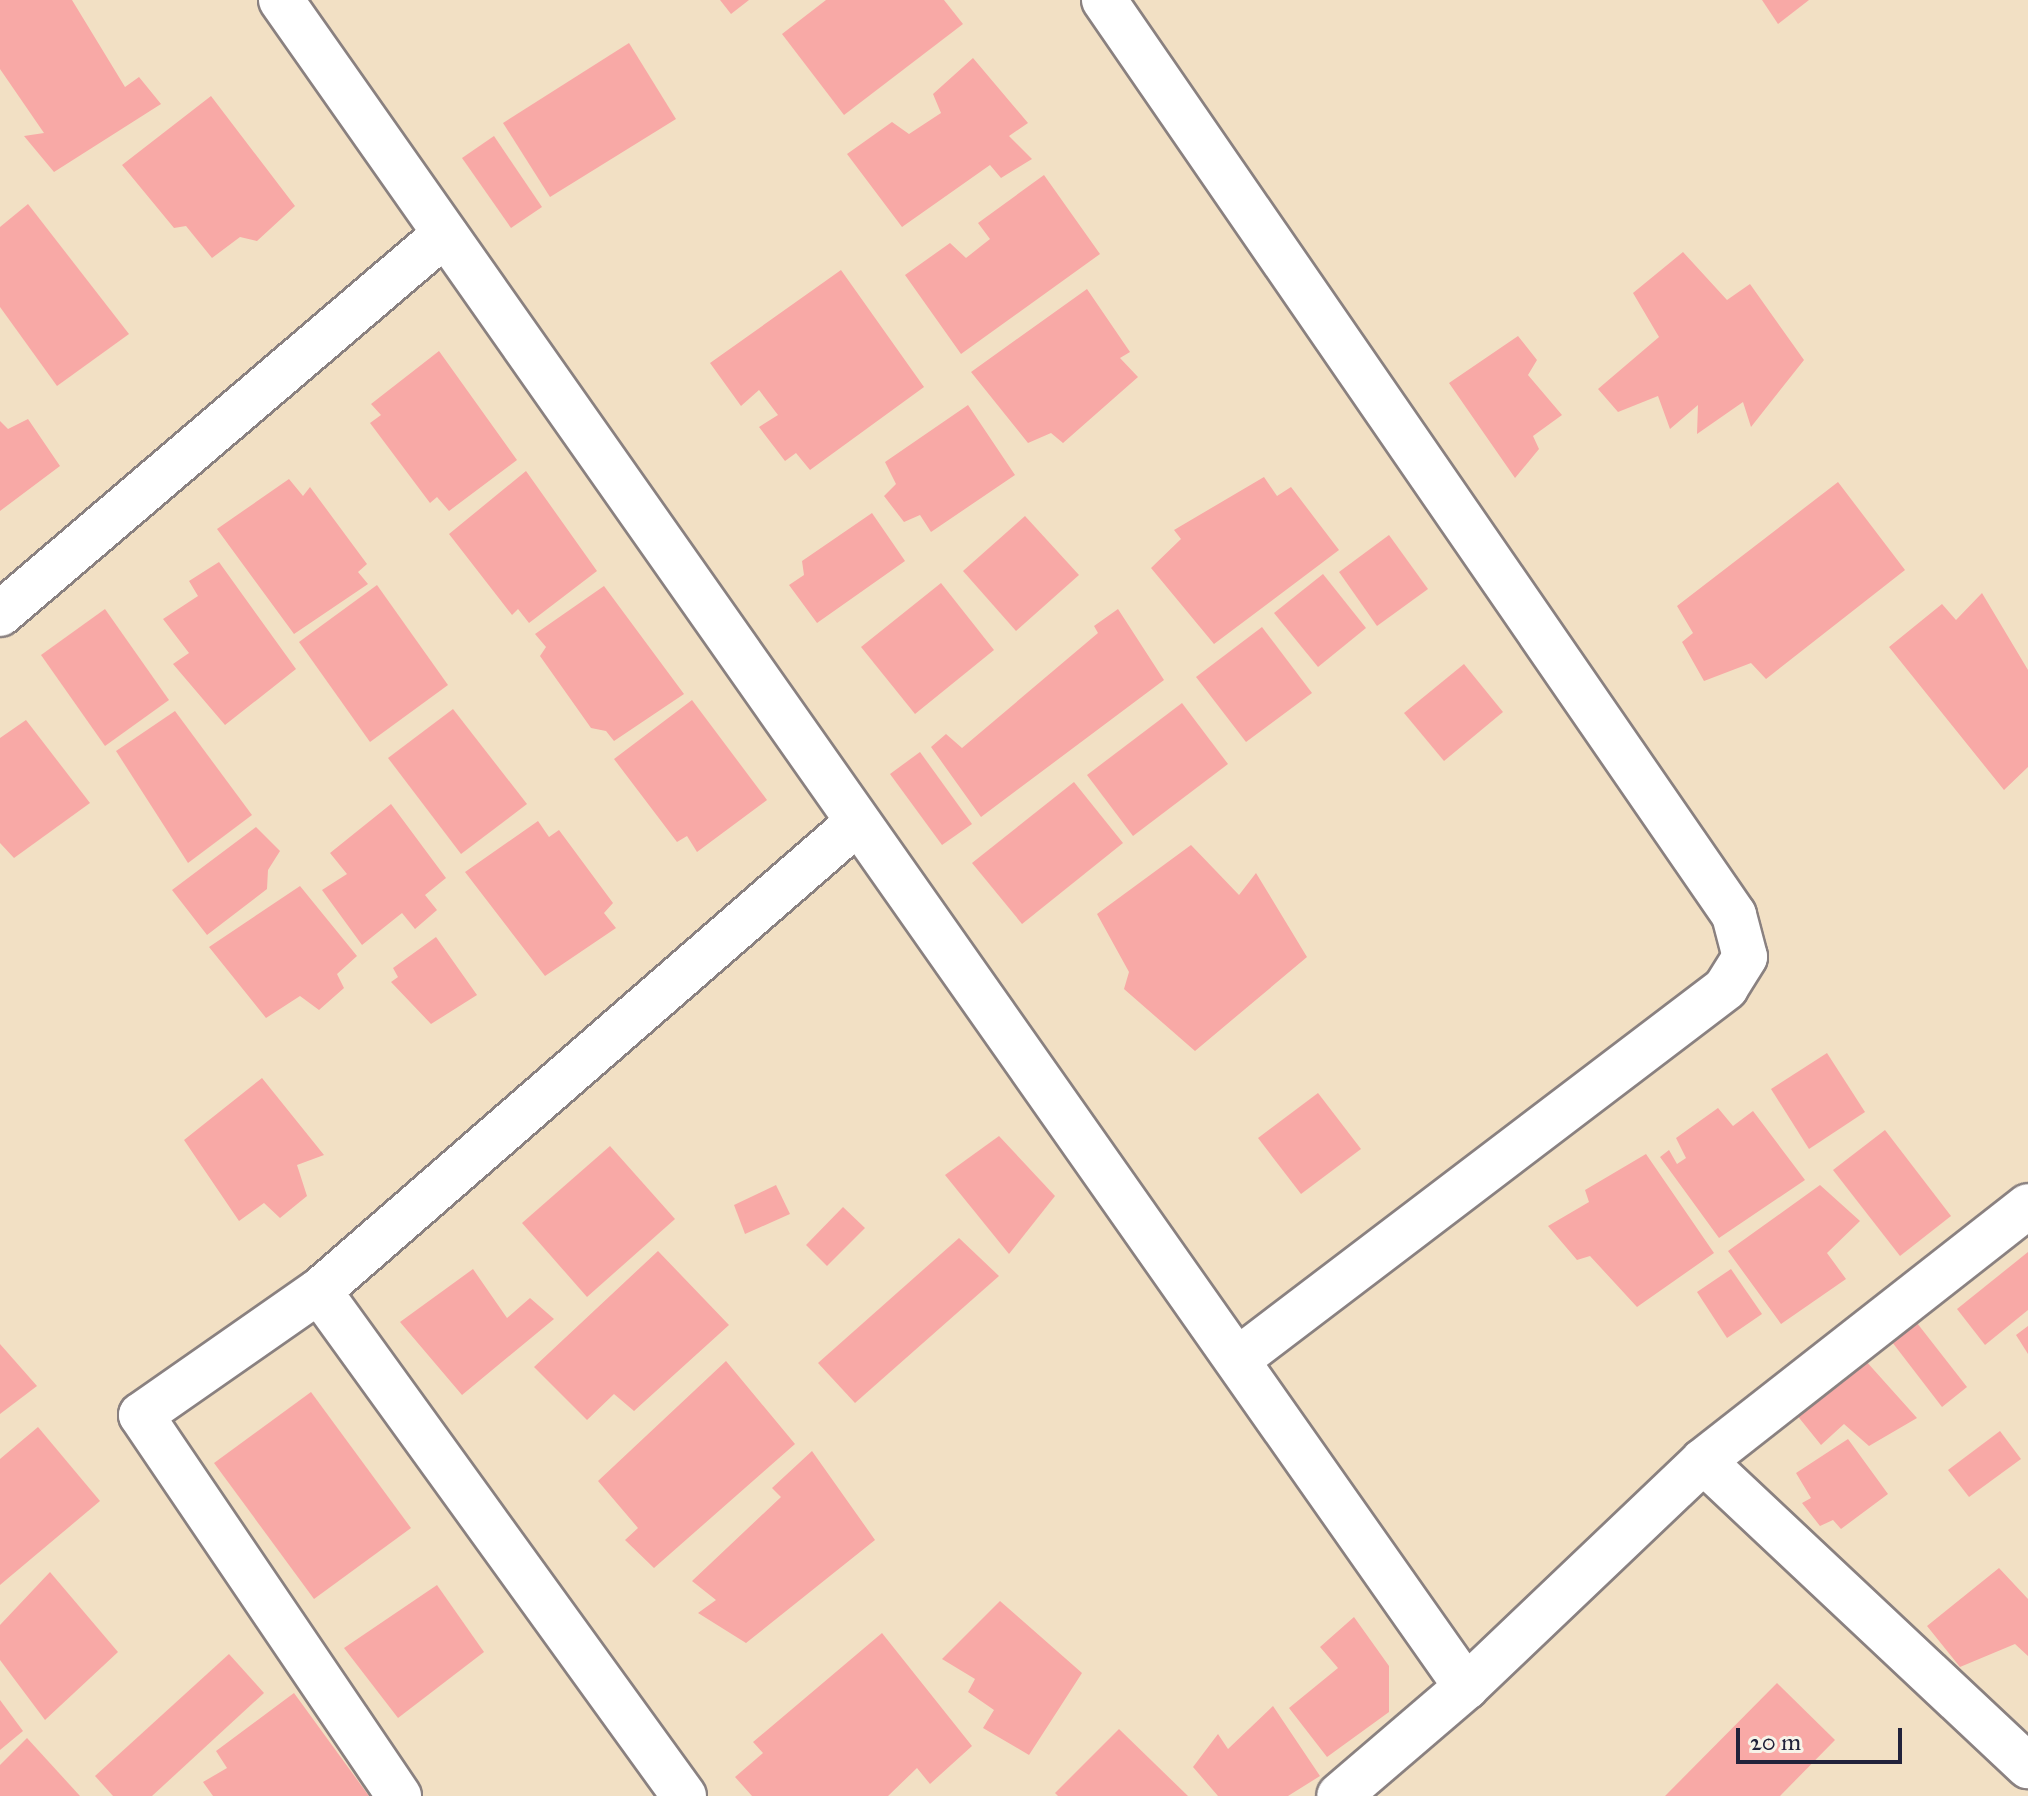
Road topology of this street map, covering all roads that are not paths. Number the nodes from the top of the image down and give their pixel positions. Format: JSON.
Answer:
{"nodes":[{"id":1,"x":281,"y":0,"type":"edge"},
{"id":2,"x":1104,"y":0,"type":"edge"},
{"id":3,"x":445,"y":234,"type":"junction"},
{"id":4,"x":0,"y":614,"type":"edge"},
{"id":5,"x":858,"y":822,"type":"junction"},
{"id":6,"x":2028,"y":1206,"type":"edge"},
{"id":7,"x":319,"y":1291,"type":"junction"},
{"id":8,"x":1237,"y":1360,"type":"junction"},
{"id":9,"x":1703,"y":1461,"type":"junction"},
{"id":10,"x":1466,"y":1687,"type":"junction"},
{"id":11,"x":2028,"y":1766,"type":"edge"},
{"id":12,"x":399,"y":1796,"type":"edge"},
{"id":13,"x":684,"y":1796,"type":"edge"},
{"id":14,"x":1339,"y":1796,"type":"edge"}],
"edges":[{"from":1,"to":3,"type":"street"},
{"from":2,"to":8,"type":"street"},
{"from":3,"to":4,"type":"street"},
{"from":3,"to":5,"type":"street"},
{"from":5,"to":7,"type":"street"},
{"from":5,"to":8,"type":"street"},
{"from":6,"to":9,"type":"street"},
{"from":7,"to":12,"type":"street"},
{"from":7,"to":13,"type":"street"},
{"from":8,"to":10,"type":"street"},
{"from":9,"to":10,"type":"street"},
{"from":9,"to":11,"type":"street"},
{"from":10,"to":14,"type":"street"}]}
